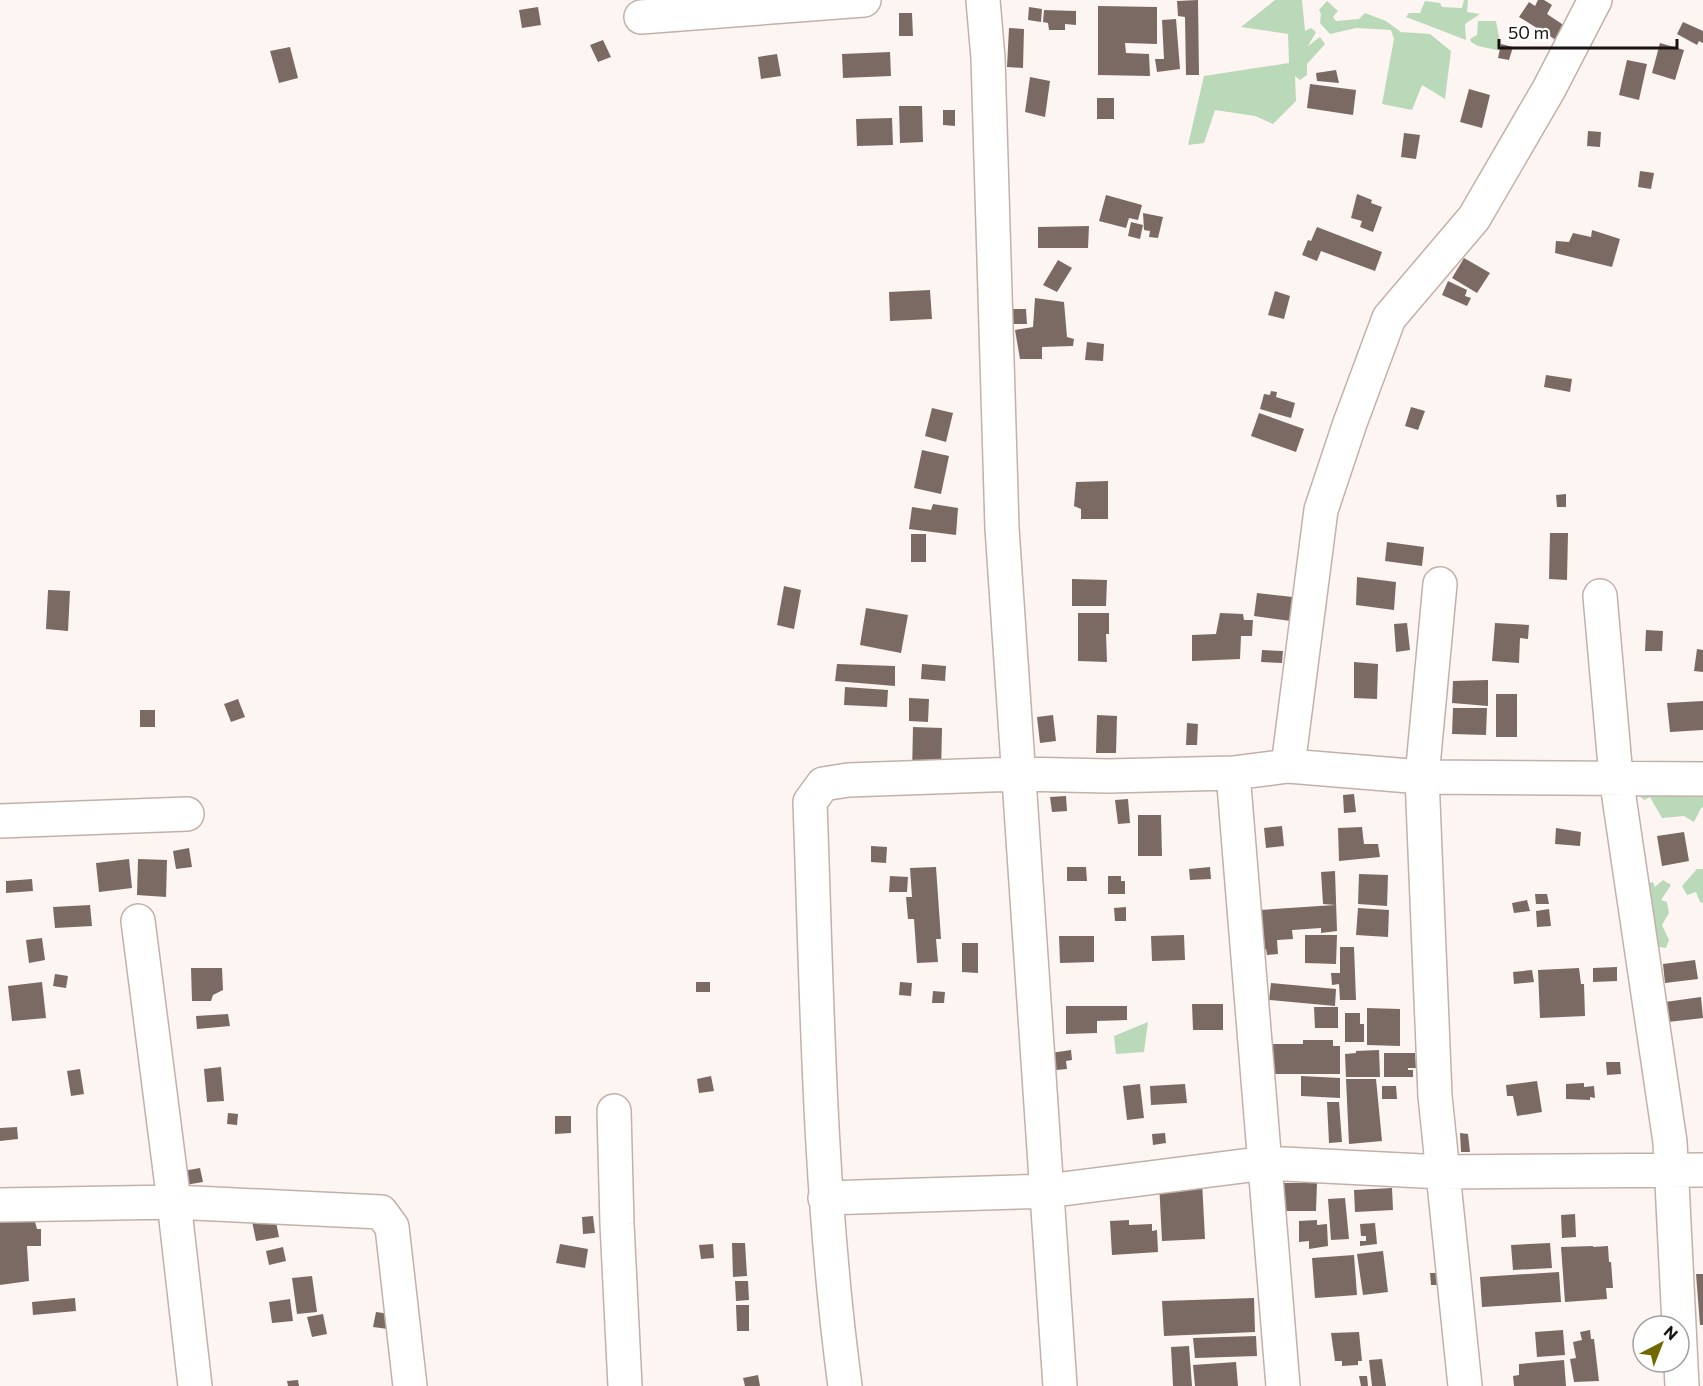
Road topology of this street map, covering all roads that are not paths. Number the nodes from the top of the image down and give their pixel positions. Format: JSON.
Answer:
{"nodes":[{"id":1,"x":864,"y":0,"type":"edge"},
{"id":2,"x":982,"y":0,"type":"edge"},
{"id":3,"x":1595,"y":0,"type":"edge"},
{"id":4,"x":642,"y":17,"type":"dead end"},
{"id":5,"x":1440,"y":584,"type":"dead end"},
{"id":6,"x":1600,"y":596,"type":"dead end"},
{"id":7,"x":1288,"y":766,"type":"junction"},
{"id":8,"x":1233,"y":773,"type":"junction"},
{"id":9,"x":1020,"y":774,"type":"junction"},
{"id":10,"x":1422,"y":777,"type":"junction"},
{"id":11,"x":1616,"y":777,"type":"junction"},
{"id":12,"x":1703,"y":779,"type":"edge"},
{"id":13,"x":187,"y":814,"type":"dead end"},
{"id":14,"x":0,"y":821,"type":"edge"},
{"id":15,"x":138,"y":921,"type":"dead end"},
{"id":16,"x":614,"y":1112,"type":"dead end"},
{"id":17,"x":1266,"y":1163,"type":"junction"},
{"id":18,"x":1671,"y":1170,"type":"junction"},
{"id":19,"x":1703,"y":1170,"type":"edge"},
{"id":20,"x":1442,"y":1172,"type":"junction"},
{"id":21,"x":1047,"y":1191,"type":"junction"},
{"id":22,"x":825,"y":1198,"type":"junction"},
{"id":23,"x":174,"y":1202,"type":"junction"},
{"id":24,"x":0,"y":1205,"type":"edge"},
{"id":25,"x":195,"y":1386,"type":"edge"},
{"id":26,"x":410,"y":1386,"type":"edge"},
{"id":27,"x":625,"y":1386,"type":"edge"},
{"id":28,"x":845,"y":1386,"type":"edge"},
{"id":29,"x":1060,"y":1386,"type":"edge"},
{"id":30,"x":1283,"y":1386,"type":"edge"},
{"id":31,"x":1465,"y":1386,"type":"edge"},
{"id":32,"x":1682,"y":1386,"type":"edge"}],
"edges":[{"from":1,"to":4,"type":"street"},
{"from":2,"to":9,"type":"street"},
{"from":3,"to":7,"type":"street"},
{"from":5,"to":10,"type":"street"},
{"from":6,"to":11,"type":"street"},
{"from":7,"to":8,"type":"street"},
{"from":7,"to":10,"type":"street"},
{"from":8,"to":9,"type":"street"},
{"from":8,"to":17,"type":"street"},
{"from":9,"to":21,"type":"street"},
{"from":9,"to":22,"type":"street"},
{"from":10,"to":11,"type":"street"},
{"from":10,"to":20,"type":"street"},
{"from":11,"to":12,"type":"street"},
{"from":11,"to":18,"type":"street"},
{"from":13,"to":14,"type":"street"},
{"from":15,"to":23,"type":"street"},
{"from":16,"to":27,"type":"street"},
{"from":17,"to":20,"type":"street"},
{"from":17,"to":21,"type":"street"},
{"from":17,"to":30,"type":"street"},
{"from":18,"to":19,"type":"street"},
{"from":18,"to":20,"type":"street"},
{"from":18,"to":32,"type":"street"},
{"from":20,"to":31,"type":"street"},
{"from":21,"to":22,"type":"street"},
{"from":21,"to":29,"type":"street"},
{"from":22,"to":28,"type":"street"},
{"from":23,"to":24,"type":"street"},
{"from":23,"to":25,"type":"street"},
{"from":23,"to":26,"type":"street"}]}
